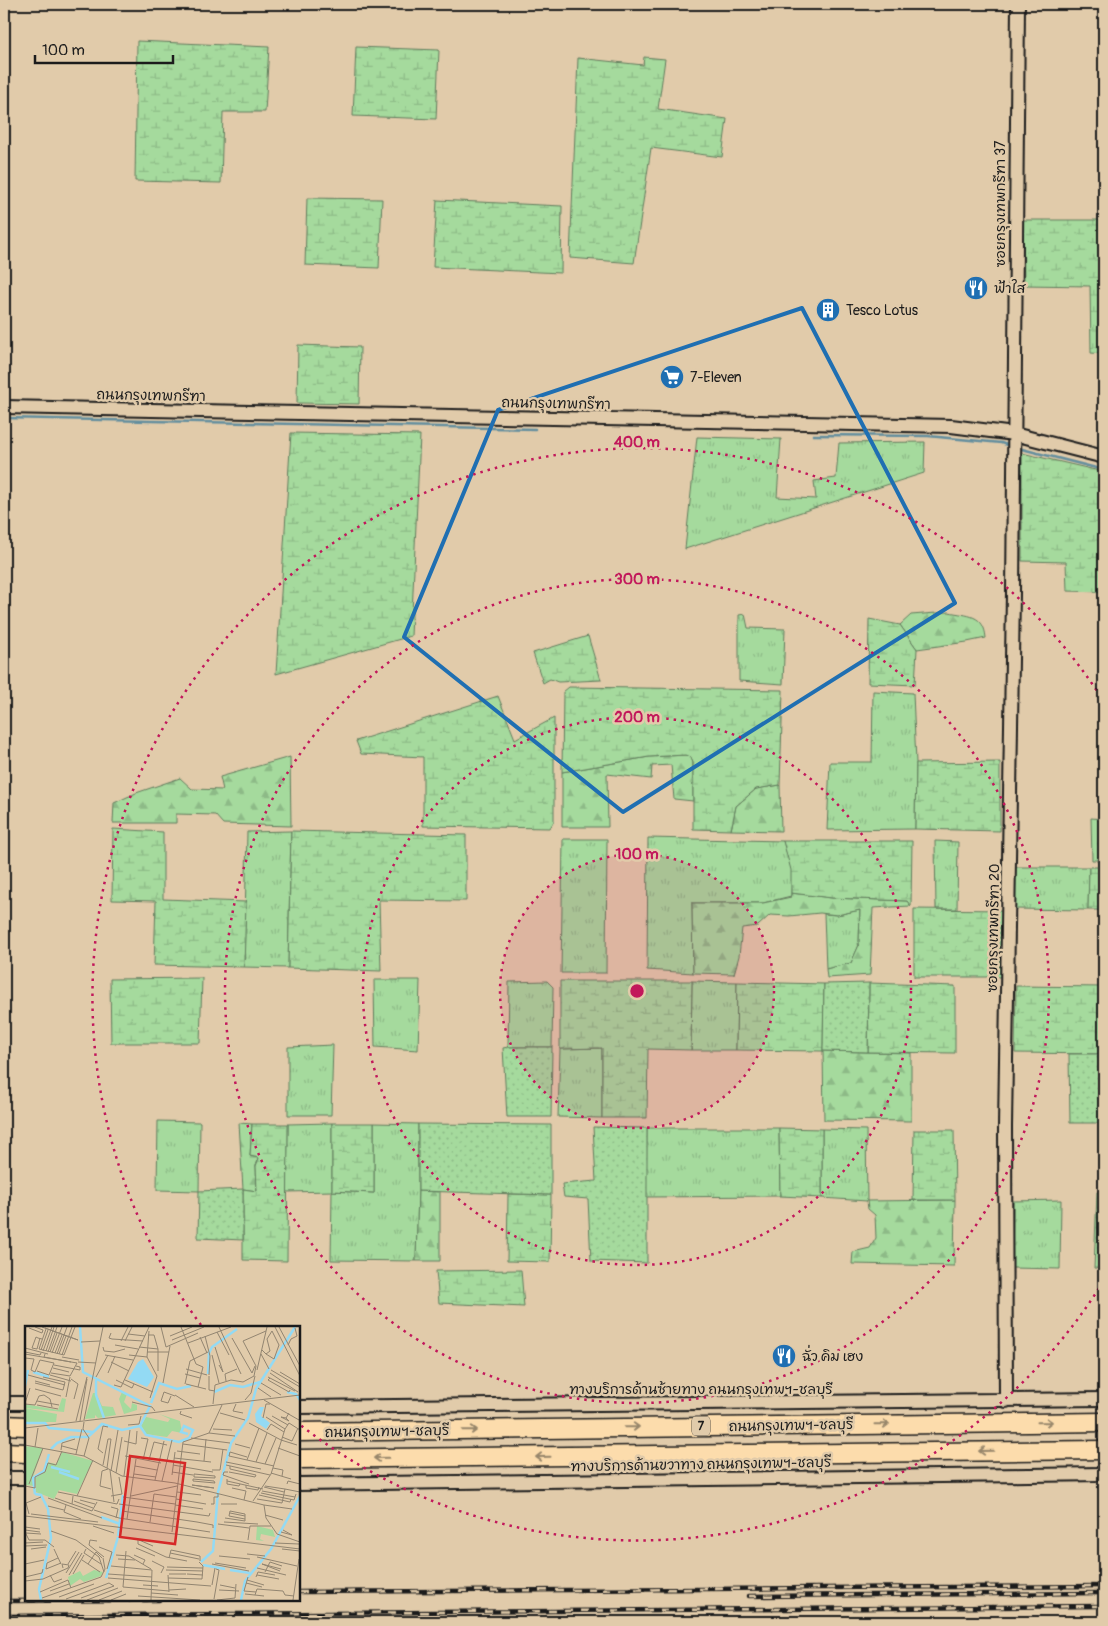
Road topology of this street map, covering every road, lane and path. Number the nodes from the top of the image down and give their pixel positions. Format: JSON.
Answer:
{"nodes":[{"id":1,"x":1018,"y":4,"type":"edge"},
{"id":2,"x":4,"y":407,"type":"edge"},
{"id":3,"x":1014,"y":444,"type":"junction"},
{"id":4,"x":1104,"y":457,"type":"edge"},
{"id":5,"x":1104,"y":1399,"type":"edge"},
{"id":6,"x":1006,"y":1401,"type":"junction"},
{"id":7,"x":4,"y":1403,"type":"edge"},
{"id":8,"x":25,"y":1403,"type":"edge"},
{"id":9,"x":300,"y":1408,"type":"edge"},
{"id":10,"x":1104,"y":1422,"type":"edge"},
{"id":11,"x":4,"y":1425,"type":"edge"},
{"id":12,"x":25,"y":1426,"type":"edge"},
{"id":13,"x":300,"y":1432,"type":"edge"},
{"id":14,"x":1104,"y":1450,"type":"edge"},
{"id":15,"x":4,"y":1452,"type":"edge"},
{"id":16,"x":25,"y":1453,"type":"edge"},
{"id":17,"x":300,"y":1459,"type":"edge"},
{"id":18,"x":1104,"y":1474,"type":"edge"},
{"id":19,"x":4,"y":1478,"type":"edge"},
{"id":20,"x":25,"y":1478,"type":"edge"},
{"id":21,"x":300,"y":1484,"type":"edge"}],
"edges":[{"from":1,"to":3,"type":"main road","name":"ซอยกรุงเทพกรีฑา 37"},
{"from":2,"to":3,"type":"main road","name":"ถนนกรุงเทพกรีฑา"},
{"from":3,"to":4,"type":"main road","name":"ถนนกรุงเทพกรีฑา"},
{"from":3,"to":6,"type":"main road","name":"ซอยกรุงเทพกรีฑา 20"},
{"from":5,"to":6,"type":"main road","name":"ทางบริการด้านซ้ายทาง ถนนกรุงเทพฯ-ชลบุรี"},
{"from":6,"to":9,"type":"main road","name":"ทางบริการด้านซ้ายทาง ถนนกรุงเทพฯ-ชลบุรี"},
{"from":7,"to":8,"type":"main road"},
{"from":13,"to":10,"type":"highway","name":"ถนนกรุงเทพฯ-ชลบุรี","number":"7","one_way":true},
{"from":11,"to":12,"type":"highway"},
{"from":14,"to":17,"type":"highway","name":"ถนนกรุงเทพฯ-ชลบุรี","number":"7","one_way":true},
{"from":15,"to":16,"type":"highway"},
{"from":18,"to":21,"type":"main road","name":"ทางบริการด้านขวาทาง ถนนกรุงเทพฯ-ชลบุรี"},
{"from":19,"to":20,"type":"main road"}]}
